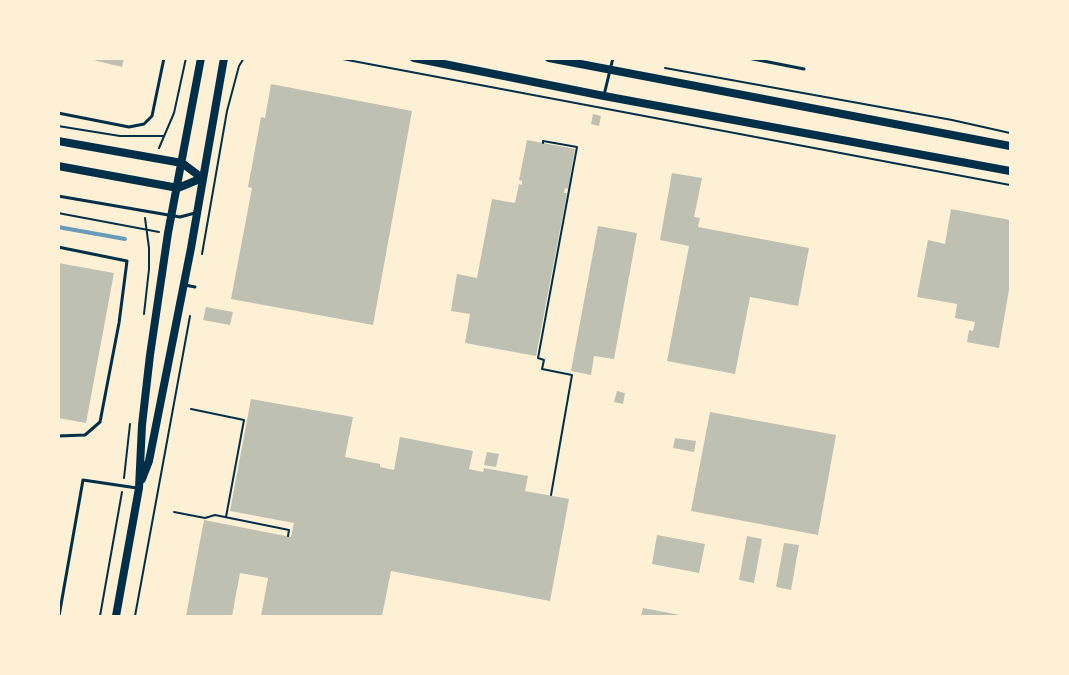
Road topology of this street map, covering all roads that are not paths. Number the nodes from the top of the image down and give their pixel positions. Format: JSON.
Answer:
{"nodes":[{"id":1,"x":164,"y":58,"type":"edge"},
{"id":2,"x":201,"y":58,"type":"edge"},
{"id":3,"x":224,"y":58,"type":"edge"},
{"id":4,"x":414,"y":58,"type":"edge"},
{"id":5,"x":549,"y":58,"type":"edge"},
{"id":6,"x":613,"y":58,"type":"edge"},
{"id":7,"x":748,"y":58,"type":"edge"},
{"id":8,"x":804,"y":69,"type":"dead end"},
{"id":9,"x":610,"y":70,"type":"junction"},
{"id":10,"x":604,"y":96,"type":"junction"},
{"id":11,"x":58,"y":113,"type":"edge"},
{"id":12,"x":58,"y":141,"type":"edge"},
{"id":13,"x":1011,"y":146,"type":"edge"},
{"id":14,"x":182,"y":163,"type":"junction"},
{"id":15,"x":58,"y":166,"type":"edge"},
{"id":16,"x":1011,"y":171,"type":"edge"},
{"id":17,"x":202,"y":178,"type":"junction"},
{"id":18,"x":177,"y":188,"type":"junction"},
{"id":19,"x":58,"y":196,"type":"edge"},
{"id":20,"x":196,"y":213,"type":"junction"},
{"id":21,"x":172,"y":215,"type":"junction"},
{"id":22,"x":58,"y":247,"type":"edge"},
{"id":23,"x":183,"y":285,"type":"junction"},
{"id":24,"x":195,"y":287,"type":"dead end"},
{"id":25,"x":58,"y":436,"type":"edge"},
{"id":26,"x":139,"y":488,"type":"junction"},
{"id":27,"x":59,"y":616,"type":"edge"},
{"id":28,"x":116,"y":616,"type":"edge"}],
"edges":[{"from":1,"to":11,"type":"lane"},
{"from":2,"to":14,"type":"street"},
{"from":3,"to":17,"type":"street"},
{"from":4,"to":10,"type":"street"},
{"from":5,"to":9,"type":"street"},
{"from":6,"to":9,"type":"lane"},
{"from":7,"to":8,"type":"lane"},
{"from":9,"to":10,"type":"lane"},
{"from":9,"to":13,"type":"street"},
{"from":10,"to":16,"type":"street"},
{"from":12,"to":14,"type":"street"},
{"from":14,"to":17,"type":"street"},
{"from":14,"to":18,"type":"street"},
{"from":15,"to":18,"type":"street"},
{"from":17,"to":18,"type":"street"},
{"from":17,"to":20,"type":"street"},
{"from":18,"to":21,"type":"street"},
{"from":19,"to":21,"type":"lane"},
{"from":20,"to":21,"type":"lane"},
{"from":20,"to":23,"type":"street"},
{"from":21,"to":26,"type":"street"},
{"from":22,"to":25,"type":"lane"},
{"from":23,"to":24,"type":"lane"},
{"from":23,"to":26,"type":"street"},
{"from":26,"to":27,"type":"lane"},
{"from":26,"to":28,"type":"street"}]}
